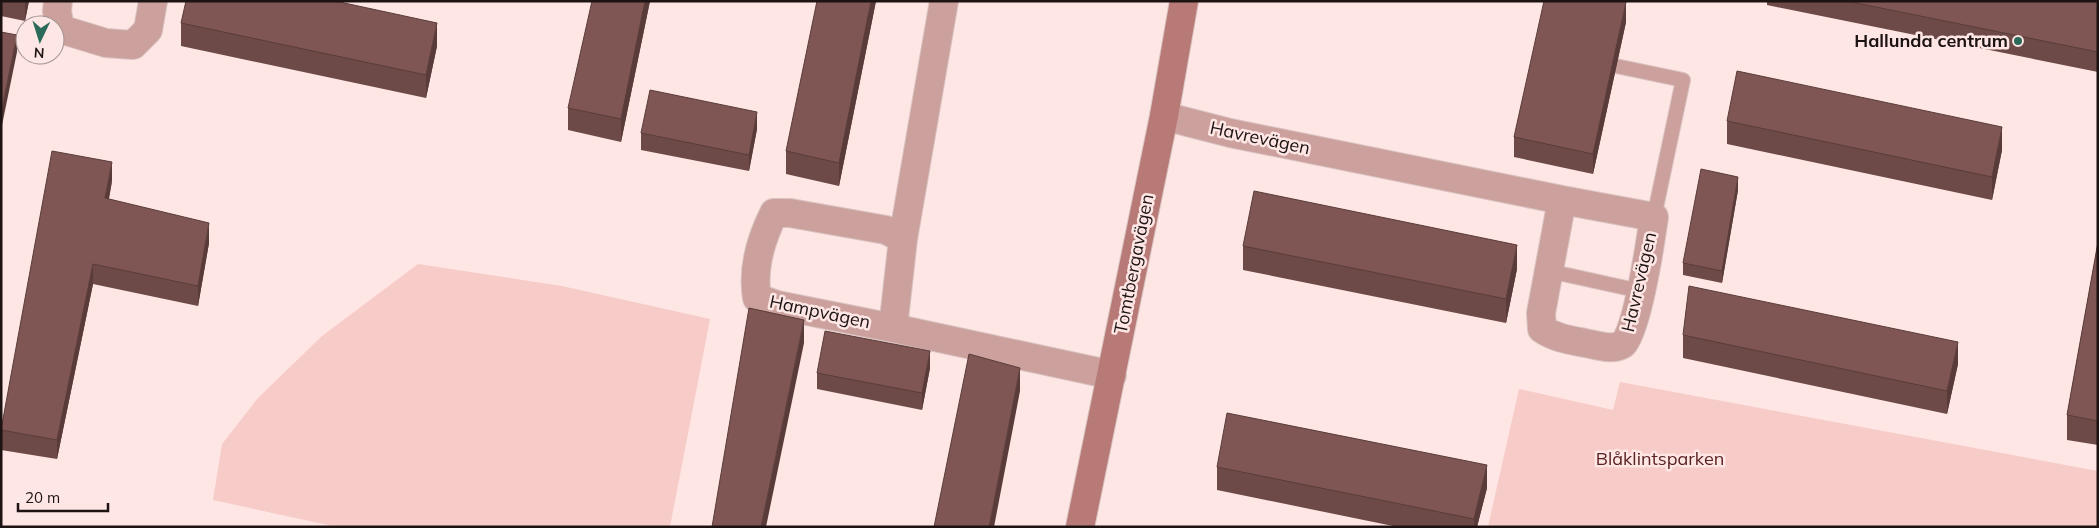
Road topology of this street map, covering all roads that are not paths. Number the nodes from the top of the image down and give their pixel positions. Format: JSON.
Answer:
{"nodes":[{"id":1,"x":58,"y":1,"type":"edge"},
{"id":2,"x":152,"y":1,"type":"edge"},
{"id":3,"x":944,"y":1,"type":"edge"},
{"id":4,"x":1184,"y":1,"type":"edge"},
{"id":5,"x":1616,"y":66,"type":"edge"},
{"id":6,"x":1164,"y":116,"type":"junction"},
{"id":7,"x":1562,"y":200,"type":"junction"},
{"id":8,"x":1654,"y":218,"type":"junction"},
{"id":9,"x":903,"y":239,"type":"junction"},
{"id":10,"x":1549,"y":271,"type":"junction"},
{"id":11,"x":1640,"y":291,"type":"junction"},
{"id":12,"x":893,"y":328,"type":"junction"},
{"id":13,"x":1112,"y":375,"type":"junction"},
{"id":14,"x":1080,"y":527,"type":"edge"}],
"edges":[{"from":1,"to":2,"type":"street"},
{"from":3,"to":9,"type":"street"},
{"from":4,"to":6,"type":"street","name":"Tomtbergavägen"},
{"from":5,"to":8,"type":"lane"},
{"from":6,"to":7,"type":"street","name":"Havrevägen"},
{"from":6,"to":13,"type":"street","name":"Tomtbergavägen"},
{"from":7,"to":8,"type":"street","name":"Havrevägen"},
{"from":7,"to":10,"type":"street","name":"Havrevägen"},
{"from":8,"to":11,"type":"street","name":"Havrevägen"},
{"from":9,"to":12,"type":"street","name":"Hampvägen"},
{"from":9,"to":12,"type":"street","name":"Hampvägen"},
{"from":10,"to":11,"type":"lane"},
{"from":10,"to":11,"type":"street","name":"Havrevägen"},
{"from":12,"to":13,"type":"street","name":"Hampvägen"},
{"from":13,"to":14,"type":"street","name":"Tomtbergavägen"}]}
